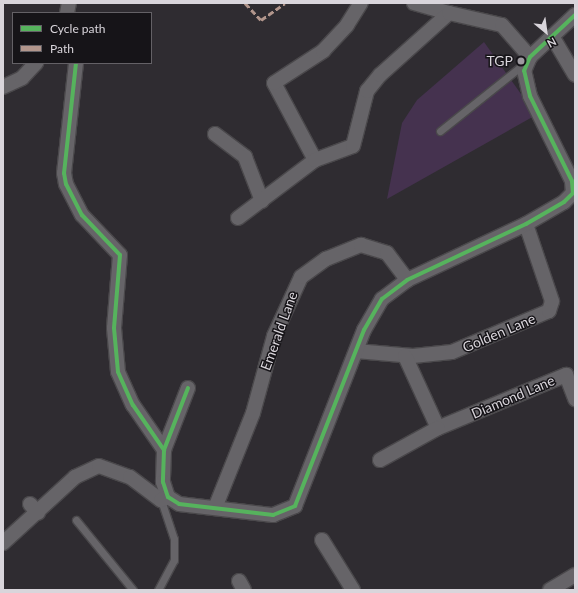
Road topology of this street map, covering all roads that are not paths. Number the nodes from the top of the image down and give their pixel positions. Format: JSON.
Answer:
{"nodes":[{"id":1,"x":361,"y":3,"type":"edge"},
{"id":2,"x":414,"y":3,"type":"edge"},
{"id":3,"x":449,"y":13,"type":"junction"},
{"id":4,"x":575,"y":15,"type":"edge"},
{"id":5,"x":552,"y":36,"type":"junction"},
{"id":6,"x":528,"y":60,"type":"junction"},
{"id":7,"x":35,"y":64,"type":"edge"},
{"id":8,"x":76,"y":64,"type":"edge"},
{"id":9,"x":575,"y":75,"type":"edge"},
{"id":10,"x":3,"y":87,"type":"edge"},
{"id":11,"x":440,"y":131,"type":"dead end"},
{"id":12,"x":215,"y":134,"type":"dead end"},
{"id":13,"x":315,"y":160,"type":"junction"},
{"id":14,"x":262,"y":201,"type":"junction"},
{"id":15,"x":238,"y":218,"type":"dead end"},
{"id":16,"x":526,"y":224,"type":"junction"},
{"id":17,"x":407,"y":280,"type":"junction"},
{"id":18,"x":356,"y":351,"type":"junction"},
{"id":19,"x":404,"y":356,"type":"junction"},
{"id":20,"x":188,"y":388,"type":"dead end"},
{"id":21,"x":575,"y":399,"type":"edge"},
{"id":22,"x":438,"y":428,"type":"junction"},
{"id":23,"x":164,"y":450,"type":"junction"},
{"id":24,"x":380,"y":460,"type":"dead end"},
{"id":25,"x":165,"y":499,"type":"junction"},
{"id":26,"x":215,"y":508,"type":"junction"},
{"id":27,"x":76,"y":520,"type":"dead end"},
{"id":28,"x":322,"y":540,"type":"dead end"},
{"id":29,"x":3,"y":543,"type":"edge"},
{"id":30,"x":575,"y":576,"type":"edge"},
{"id":31,"x":133,"y":590,"type":"edge"},
{"id":32,"x":158,"y":590,"type":"edge"},
{"id":33,"x":353,"y":590,"type":"edge"},
{"id":34,"x":550,"y":590,"type":"edge"}],
"edges":[{"from":1,"to":13,"type":"street"},
{"from":2,"to":3,"type":"street"},
{"from":3,"to":6,"type":"street"},
{"from":3,"to":13,"type":"street"},
{"from":4,"to":5,"type":"street"},
{"from":5,"to":6,"type":"street"},
{"from":5,"to":9,"type":"street"},
{"from":6,"to":11,"type":"lane"},
{"from":6,"to":16,"type":"street"},
{"from":7,"to":10,"type":"street"},
{"from":8,"to":23,"type":"street"},
{"from":12,"to":14,"type":"street"},
{"from":13,"to":14,"type":"street"},
{"from":14,"to":15,"type":"street"},
{"from":16,"to":17,"type":"street"},
{"from":16,"to":19,"type":"street","name":"Golden Lane"},
{"from":17,"to":18,"type":"street"},
{"from":17,"to":26,"type":"street","name":"Emerald Lane"},
{"from":18,"to":19,"type":"street","name":"Golden Lane"},
{"from":18,"to":26,"type":"street"},
{"from":19,"to":22,"type":"street"},
{"from":20,"to":23,"type":"street"},
{"from":21,"to":22,"type":"street","name":"Diamond Lane"},
{"from":22,"to":24,"type":"street","name":"Diamond Lane"},
{"from":23,"to":25,"type":"street"},
{"from":25,"to":26,"type":"street"},
{"from":25,"to":29,"type":"street"},
{"from":25,"to":32,"type":"lane"},
{"from":27,"to":31,"type":"lane"},
{"from":28,"to":33,"type":"street"},
{"from":30,"to":34,"type":"street"}]}
